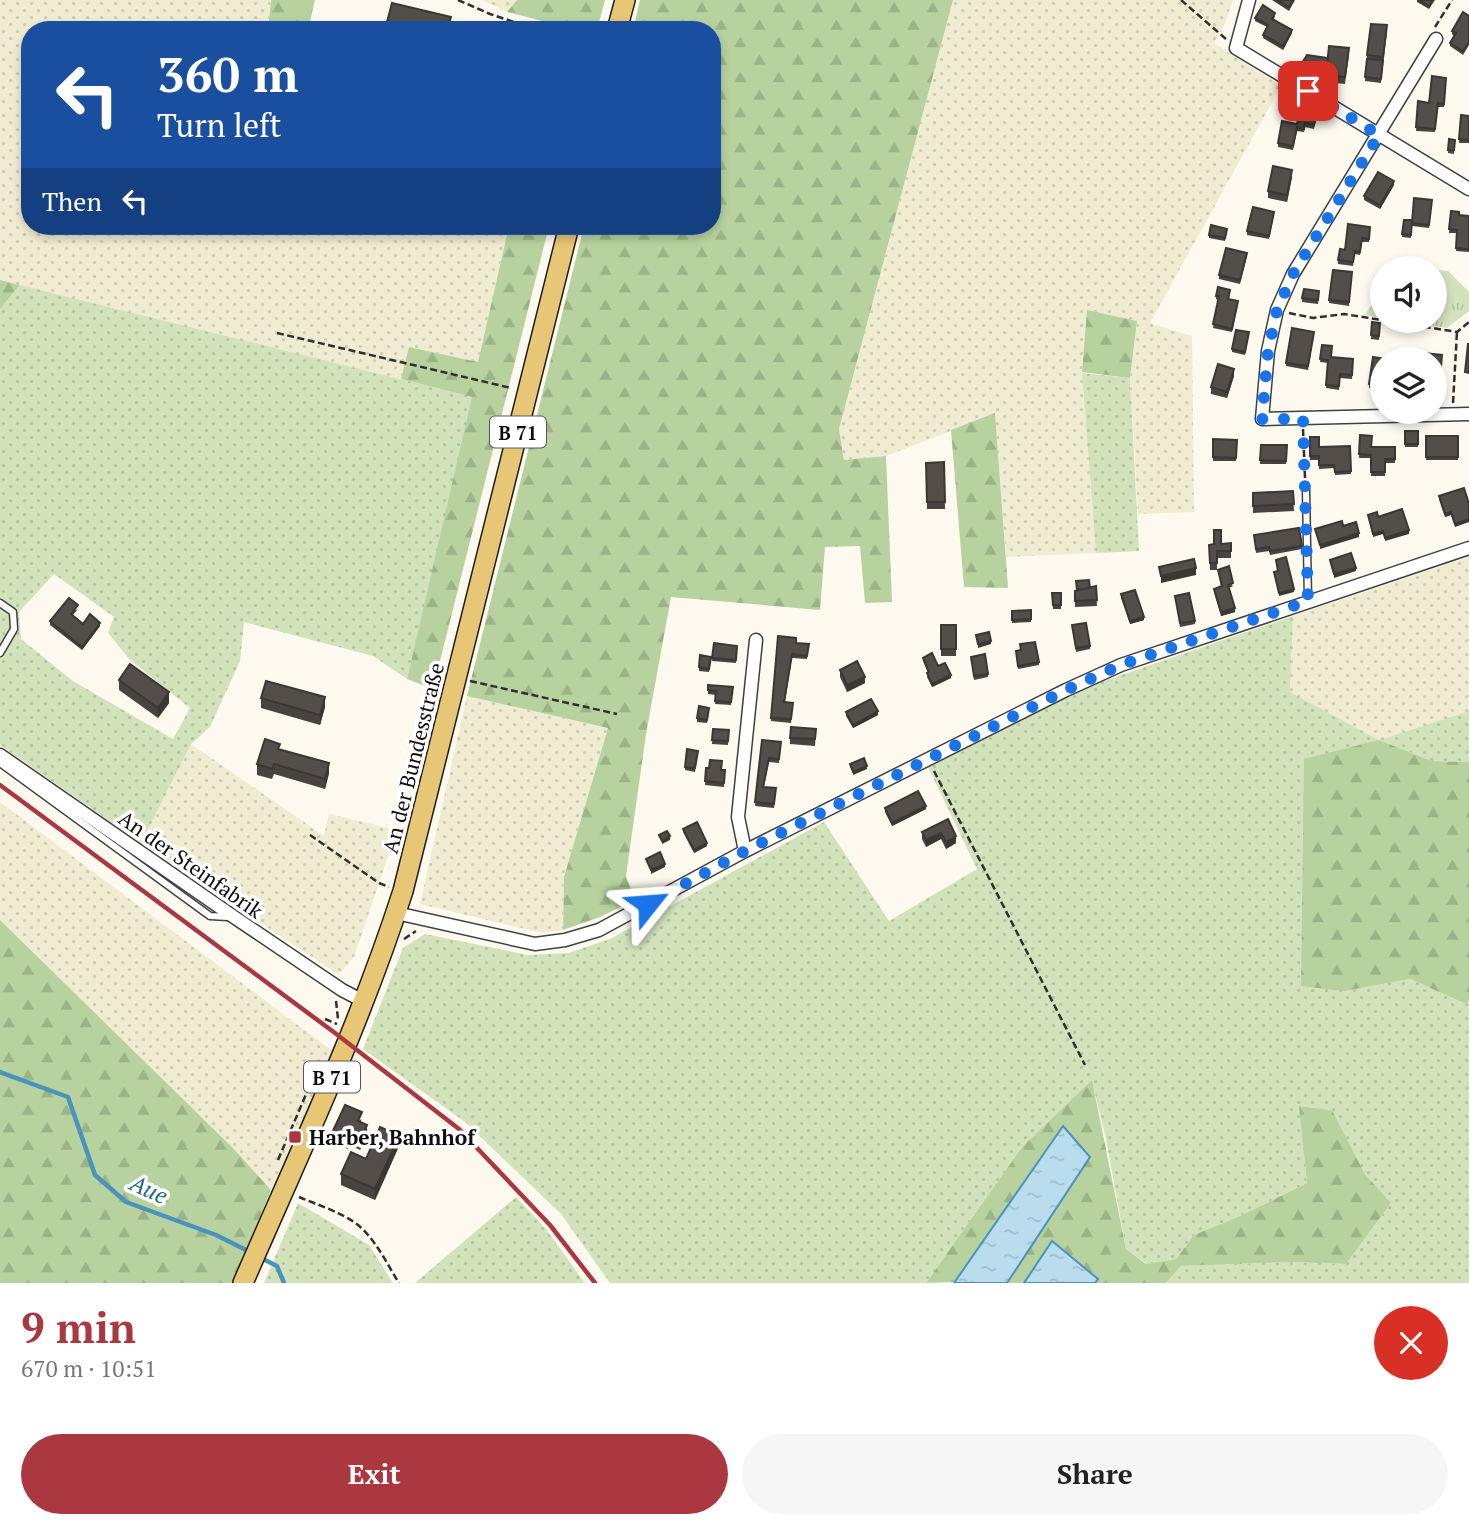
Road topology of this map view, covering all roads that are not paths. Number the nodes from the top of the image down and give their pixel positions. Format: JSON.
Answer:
{"nodes":[{"id":1,"x":625,"y":0,"type":"edge"},
{"id":2,"x":1249,"y":0,"type":"edge"},
{"id":3,"x":619,"y":21,"type":"edge"},
{"id":4,"x":1436,"y":39,"type":"road end"},
{"id":5,"x":1379,"y":135,"type":"junction"},
{"id":6,"x":1469,"y":189,"type":"edge"},
{"id":7,"x":567,"y":235,"type":"edge"},
{"id":8,"x":1469,"y":414,"type":"edge"},
{"id":9,"x":1306,"y":489,"type":"road end"},
{"id":10,"x":1469,"y":548,"type":"edge"},
{"id":11,"x":1308,"y":601,"type":"junction"},
{"id":12,"x":0,"y":603,"type":"edge"},
{"id":13,"x":756,"y":640,"type":"dead end"},
{"id":14,"x":0,"y":653,"type":"edge"},
{"id":15,"x":0,"y":755,"type":"edge"},
{"id":16,"x":0,"y":763,"type":"edge"},
{"id":17,"x":745,"y":851,"type":"junction"},
{"id":18,"x":396,"y":913,"type":"junction"},
{"id":19,"x":234,"y":917,"type":"junction"},
{"id":20,"x":363,"y":1001,"type":"junction"},
{"id":21,"x":246,"y":1276,"type":"edge"}],
"edges":[{"from":1,"to":3,"type":"main road"},
{"from":2,"to":5,"type":"street"},
{"from":4,"to":5,"type":"street"},
{"from":5,"to":6,"type":"street"},
{"from":5,"to":8,"type":"street"},
{"from":7,"to":18,"type":"main road","name":"An der Bundesstraße","number":"B 71"},
{"from":9,"to":11,"type":"lane"},
{"from":10,"to":11,"type":"street"},
{"from":11,"to":17,"type":"street"},
{"from":12,"to":14,"type":"lane"},
{"from":13,"to":17,"type":"street"},
{"from":15,"to":19,"type":"street","name":"An der Steinfabrik"},
{"from":16,"to":19,"type":"lane"},
{"from":17,"to":18,"type":"street"},
{"from":18,"to":20,"type":"main road","name":"An der Bundesstraße","number":"B 71"},
{"from":19,"to":20,"type":"street","name":"An der Steinfabrik"},
{"from":20,"to":21,"type":"main road","name":"An der Bundesstraße","number":"B 71"}]}
